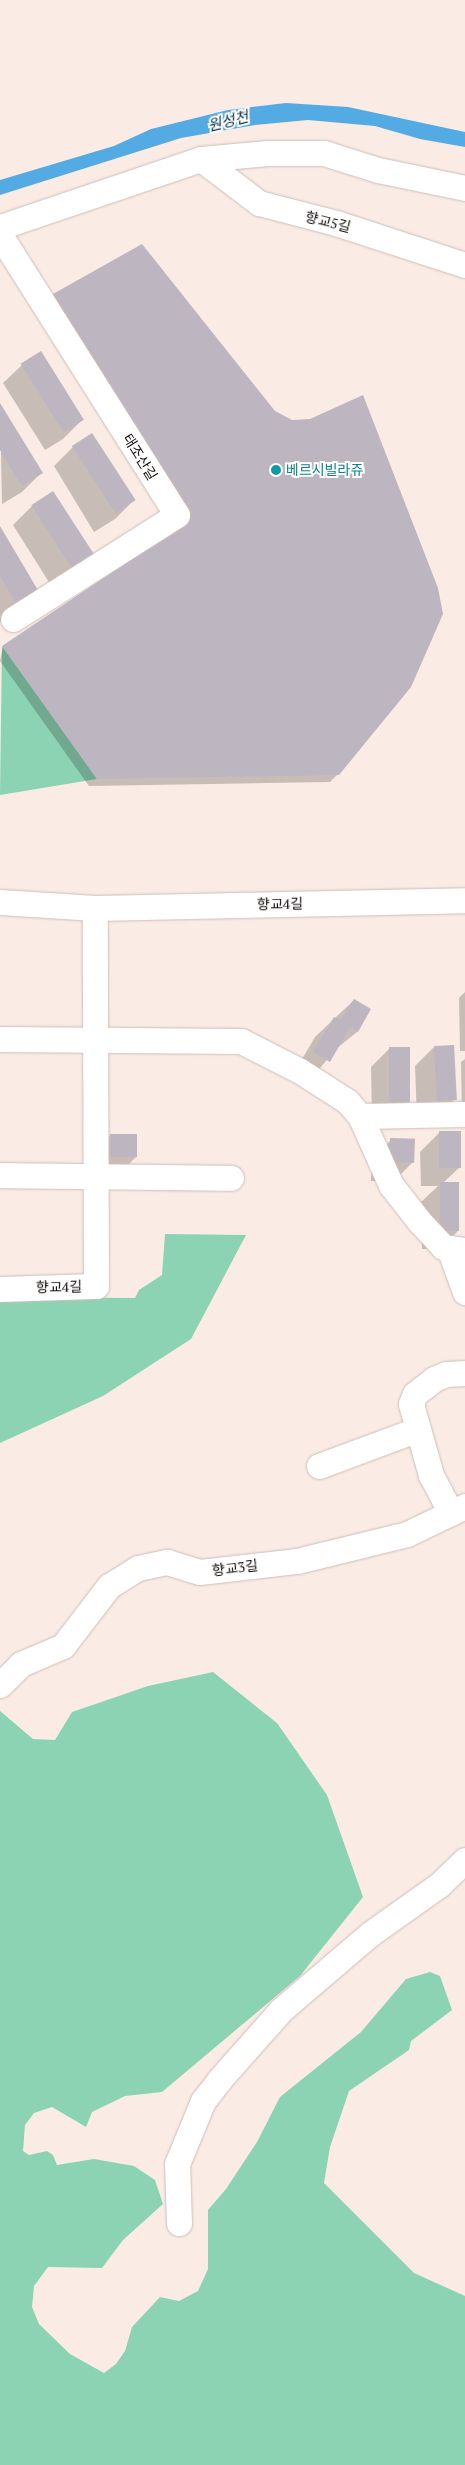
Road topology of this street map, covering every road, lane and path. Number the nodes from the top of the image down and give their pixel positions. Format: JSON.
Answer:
{"nodes":[{"id":1,"x":201,"y":159,"type":"junction"},
{"id":2,"x":465,"y":188,"type":"edge"},
{"id":3,"x":0,"y":227,"type":"edge"},
{"id":4,"x":0,"y":235,"type":"edge"},
{"id":5,"x":465,"y":265,"type":"edge"},
{"id":6,"x":13,"y":620,"type":"dead end"},
{"id":7,"x":465,"y":900,"type":"edge"},
{"id":8,"x":0,"y":902,"type":"edge"},
{"id":9,"x":95,"y":908,"type":"junction"},
{"id":10,"x":0,"y":1039,"type":"edge"},
{"id":11,"x":94,"y":1041,"type":"junction"},
{"id":12,"x":465,"y":1114,"type":"edge"},
{"id":13,"x":360,"y":1116,"type":"junction"},
{"id":14,"x":96,"y":1174,"type":"junction"},
{"id":15,"x":0,"y":1175,"type":"edge"},
{"id":16,"x":231,"y":1178,"type":"dead end"},
{"id":17,"x":457,"y":1249,"type":"edge"},
{"id":18,"x":0,"y":1289,"type":"edge"},
{"id":19,"x":465,"y":1292,"type":"edge"},
{"id":20,"x":465,"y":1373,"type":"edge"},
{"id":21,"x":416,"y":1430,"type":"junction"},
{"id":22,"x":319,"y":1466,"type":"dead end"},
{"id":23,"x":458,"y":1509,"type":"edge"},
{"id":24,"x":0,"y":1685,"type":"edge"},
{"id":25,"x":465,"y":1860,"type":"edge"},
{"id":26,"x":179,"y":2223,"type":"dead end"}],
"edges":[{"from":1,"to":2,"type":"street"},
{"from":1,"to":3,"type":"street"},
{"from":1,"to":5,"type":"street","name":"향교5길"},
{"from":4,"to":6,"type":"street","name":"태조산길"},
{"from":7,"to":9,"type":"street","name":"향교4길"},
{"from":8,"to":9,"type":"street","name":"향교4길"},
{"from":9,"to":11,"type":"street","name":"향교4길"},
{"from":10,"to":11,"type":"street"},
{"from":11,"to":13,"type":"street"},
{"from":11,"to":14,"type":"street","name":"향교4길"},
{"from":12,"to":13,"type":"street"},
{"from":13,"to":17,"type":"street"},
{"from":14,"to":15,"type":"street"},
{"from":14,"to":16,"type":"street"},
{"from":14,"to":18,"type":"street","name":"향교4길"},
{"from":17,"to":19,"type":"street"},
{"from":20,"to":21,"type":"street","name":"향교3길"},
{"from":21,"to":22,"type":"street"},
{"from":21,"to":23,"type":"street","name":"향교3길"},
{"from":23,"to":24,"type":"street","name":"향교3길"},
{"from":25,"to":26,"type":"street"}]}
